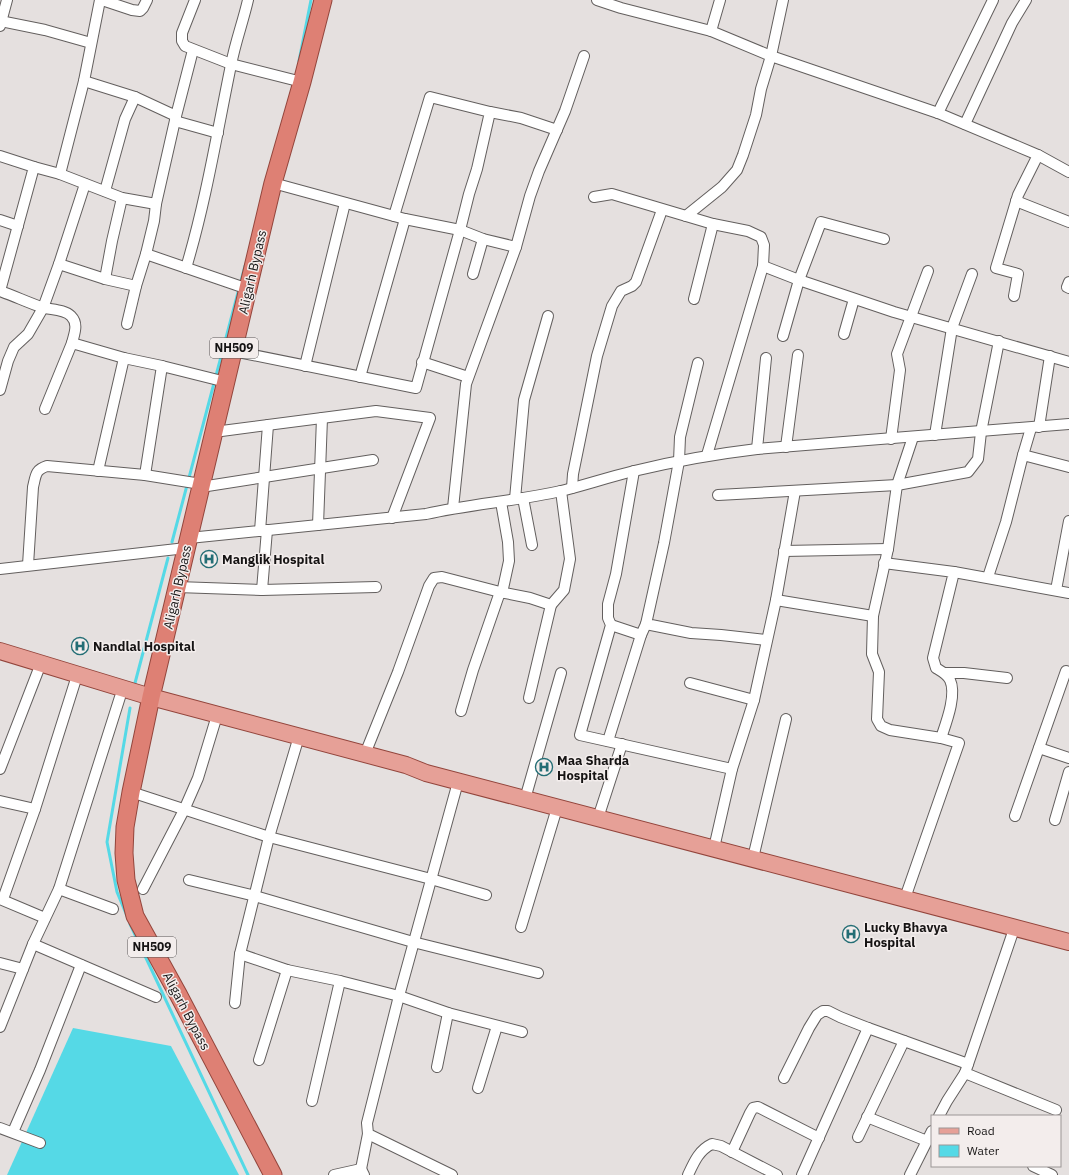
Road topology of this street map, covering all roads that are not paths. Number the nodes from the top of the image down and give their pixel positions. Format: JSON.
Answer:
{"nodes":[{"id":1,"x":7,"y":0,"type":"edge"},
{"id":2,"x":101,"y":0,"type":"edge"},
{"id":3,"x":147,"y":0,"type":"edge"},
{"id":4,"x":195,"y":0,"type":"edge"},
{"id":5,"x":248,"y":0,"type":"edge"},
{"id":6,"x":322,"y":0,"type":"edge"},
{"id":7,"x":597,"y":0,"type":"edge"},
{"id":8,"x":720,"y":0,"type":"edge"},
{"id":9,"x":783,"y":0,"type":"edge"},
{"id":10,"x":993,"y":0,"type":"edge"},
{"id":11,"x":1026,"y":0,"type":"edge"},
{"id":12,"x":622,"y":4,"type":"edge"},
{"id":13,"x":0,"y":23,"type":"edge"},
{"id":14,"x":711,"y":31,"type":"junction"},
{"id":15,"x":91,"y":43,"type":"junction"},
{"id":16,"x":193,"y":50,"type":"junction"},
{"id":17,"x":584,"y":56,"type":"dead end"},
{"id":18,"x":771,"y":56,"type":"junction"},
{"id":19,"x":231,"y":64,"type":"junction"},
{"id":20,"x":296,"y":80,"type":"junction"},
{"id":21,"x":84,"y":81,"type":"junction"},
{"id":22,"x":135,"y":97,"type":"junction"},
{"id":23,"x":490,"y":112,"type":"junction"},
{"id":24,"x":938,"y":112,"type":"junction"},
{"id":25,"x":176,"y":119,"type":"junction"},
{"id":26,"x":965,"y":124,"type":"junction"},
{"id":27,"x":557,"y":130,"type":"junction"},
{"id":28,"x":218,"y":132,"type":"junction"},
{"id":29,"x":1038,"y":155,"type":"junction"},
{"id":30,"x":0,"y":156,"type":"edge"},
{"id":31,"x":34,"y":167,"type":"junction"},
{"id":32,"x":1069,"y":172,"type":"edge"},
{"id":33,"x":60,"y":174,"type":"junction"},
{"id":34,"x":273,"y":183,"type":"junction"},
{"id":35,"x":85,"y":184,"type":"junction"},
{"id":36,"x":105,"y":190,"type":"junction"},
{"id":37,"x":594,"y":197,"type":"dead end"},
{"id":38,"x":122,"y":198,"type":"junction"},
{"id":39,"x":1016,"y":202,"type":"junction"},
{"id":40,"x":345,"y":203,"type":"junction"},
{"id":41,"x":156,"y":204,"type":"junction"},
{"id":42,"x":662,"y":210,"type":"junction"},
{"id":43,"x":394,"y":216,"type":"junction"},
{"id":44,"x":686,"y":216,"type":"junction"},
{"id":45,"x":405,"y":219,"type":"junction"},
{"id":46,"x":0,"y":220,"type":"edge"},
{"id":47,"x":1069,"y":222,"type":"edge"},
{"id":48,"x":713,"y":224,"type":"junction"},
{"id":49,"x":18,"y":226,"type":"junction"},
{"id":50,"x":460,"y":230,"type":"junction"},
{"id":51,"x":483,"y":239,"type":"junction"},
{"id":52,"x":884,"y":239,"type":"dead end"},
{"id":53,"x":516,"y":247,"type":"junction"},
{"id":54,"x":146,"y":254,"type":"junction"},
{"id":55,"x":60,"y":264,"type":"junction"},
{"id":56,"x":763,"y":266,"type":"junction"},
{"id":57,"x":186,"y":268,"type":"junction"},
{"id":58,"x":928,"y":271,"type":"dead end"},
{"id":59,"x":473,"y":274,"type":"dead end"},
{"id":60,"x":972,"y":274,"type":"dead end"},
{"id":61,"x":105,"y":279,"type":"junction"},
{"id":62,"x":799,"y":280,"type":"junction"},
{"id":63,"x":1069,"y":282,"type":"edge"},
{"id":64,"x":136,"y":286,"type":"junction"},
{"id":65,"x":242,"y":287,"type":"junction"},
{"id":66,"x":1069,"y":288,"type":"edge"},
{"id":67,"x":0,"y":291,"type":"edge"},
{"id":68,"x":1014,"y":296,"type":"dead end"},
{"id":69,"x":854,"y":298,"type":"junction"},
{"id":70,"x":694,"y":299,"type":"dead end"},
{"id":71,"x":43,"y":308,"type":"junction"},
{"id":72,"x":548,"y":316,"type":"dead end"},
{"id":73,"x":911,"y":317,"type":"junction"},
{"id":74,"x":127,"y":324,"type":"dead end"},
{"id":75,"x":952,"y":328,"type":"junction"},
{"id":76,"x":844,"y":334,"type":"dead end"},
{"id":77,"x":783,"y":336,"type":"dead end"},
{"id":78,"x":999,"y":341,"type":"junction"},
{"id":79,"x":72,"y":343,"type":"junction"},
{"id":80,"x":233,"y":351,"type":"junction"},
{"id":81,"x":798,"y":355,"type":"dead end"},
{"id":82,"x":1050,"y":356,"type":"junction"},
{"id":83,"x":124,"y":358,"type":"junction"},
{"id":84,"x":766,"y":358,"type":"dead end"},
{"id":85,"x":422,"y":362,"type":"junction"},
{"id":86,"x":1069,"y":362,"type":"edge"},
{"id":87,"x":698,"y":363,"type":"dead end"},
{"id":88,"x":162,"y":366,"type":"junction"},
{"id":89,"x":305,"y":366,"type":"junction"},
{"id":90,"x":360,"y":376,"type":"junction"},
{"id":91,"x":468,"y":378,"type":"junction"},
{"id":92,"x":220,"y":380,"type":"junction"},
{"id":93,"x":0,"y":390,"type":"edge"},
{"id":94,"x":44,"y":409,"type":"dead end"},
{"id":95,"x":322,"y":418,"type":"junction"},
{"id":96,"x":1069,"y":424,"type":"edge"},
{"id":97,"x":268,"y":425,"type":"junction"},
{"id":98,"x":1035,"y":428,"type":"junction"},
{"id":99,"x":214,"y":432,"type":"junction"},
{"id":100,"x":981,"y":432,"type":"junction"},
{"id":101,"x":935,"y":435,"type":"junction"},
{"id":102,"x":913,"y":437,"type":"junction"},
{"id":103,"x":891,"y":439,"type":"junction"},
{"id":104,"x":786,"y":447,"type":"junction"},
{"id":105,"x":757,"y":449,"type":"junction"},
{"id":106,"x":707,"y":455,"type":"junction"},
{"id":107,"x":1023,"y":455,"type":"junction"},
{"id":108,"x":373,"y":460,"type":"dead end"},
{"id":109,"x":679,"y":461,"type":"junction"},
{"id":110,"x":1069,"y":467,"type":"edge"},
{"id":111,"x":321,"y":468,"type":"junction"},
{"id":112,"x":98,"y":471,"type":"junction"},
{"id":113,"x":634,"y":471,"type":"junction"},
{"id":114,"x":145,"y":475,"type":"junction"},
{"id":115,"x":264,"y":477,"type":"junction"},
{"id":116,"x":196,"y":484,"type":"junction"},
{"id":117,"x":898,"y":484,"type":"junction"},
{"id":118,"x":572,"y":488,"type":"junction"},
{"id":119,"x":561,"y":490,"type":"junction"},
{"id":120,"x":795,"y":491,"type":"junction"},
{"id":121,"x":718,"y":496,"type":"dead end"},
{"id":122,"x":519,"y":499,"type":"junction"},
{"id":123,"x":501,"y":502,"type":"junction"},
{"id":124,"x":453,"y":508,"type":"junction"},
{"id":125,"x":392,"y":518,"type":"junction"},
{"id":126,"x":1069,"y":521,"type":"edge"},
{"id":127,"x":318,"y":525,"type":"junction"},
{"id":128,"x":264,"y":531,"type":"junction"},
{"id":129,"x":187,"y":543,"type":"junction"},
{"id":130,"x":532,"y":545,"type":"dead end"},
{"id":131,"x":888,"y":549,"type":"junction"},
{"id":132,"x":784,"y":551,"type":"junction"},
{"id":133,"x":884,"y":563,"type":"junction"},
{"id":134,"x":28,"y":565,"type":"junction"},
{"id":135,"x":0,"y":569,"type":"edge"},
{"id":136,"x":954,"y":572,"type":"junction"},
{"id":137,"x":988,"y":577,"type":"junction"},
{"id":138,"x":177,"y":587,"type":"junction"},
{"id":139,"x":376,"y":587,"type":"dead end"},
{"id":140,"x":262,"y":590,"type":"junction"},
{"id":141,"x":1056,"y":590,"type":"junction"},
{"id":142,"x":501,"y":593,"type":"junction"},
{"id":143,"x":1069,"y":593,"type":"edge"},
{"id":144,"x":776,"y":600,"type":"junction"},
{"id":145,"x":551,"y":606,"type":"junction"},
{"id":146,"x":873,"y":616,"type":"junction"},
{"id":147,"x":646,"y":624,"type":"junction"},
{"id":148,"x":611,"y":625,"type":"junction"},
{"id":149,"x":641,"y":635,"type":"junction"},
{"id":150,"x":766,"y":640,"type":"junction"},
{"id":151,"x":0,"y":651,"type":"edge"},
{"id":152,"x":0,"y":659,"type":"edge"},
{"id":153,"x":38,"y":671,"type":"junction"},
{"id":154,"x":1069,"y":672,"type":"edge"},
{"id":155,"x":561,"y":673,"type":"dead end"},
{"id":156,"x":945,"y":673,"type":"junction"},
{"id":157,"x":1007,"y":678,"type":"dead end"},
{"id":158,"x":75,"y":682,"type":"junction"},
{"id":159,"x":690,"y":683,"type":"dead end"},
{"id":160,"x":120,"y":697,"type":"junction"},
{"id":161,"x":529,"y":698,"type":"dead end"},
{"id":162,"x":754,"y":700,"type":"junction"},
{"id":163,"x":150,"y":701,"type":"junction"},
{"id":164,"x":461,"y":710,"type":"dead end"},
{"id":165,"x":786,"y":720,"type":"dead end"},
{"id":166,"x":215,"y":722,"type":"junction"},
{"id":167,"x":941,"y":738,"type":"junction"},
{"id":168,"x":608,"y":741,"type":"junction"},
{"id":169,"x":297,"y":743,"type":"junction"},
{"id":170,"x":622,"y":744,"type":"junction"},
{"id":171,"x":1039,"y":748,"type":"junction"},
{"id":172,"x":365,"y":754,"type":"junction"},
{"id":173,"x":1069,"y":758,"type":"edge"},
{"id":174,"x":1,"y":763,"type":"edge"},
{"id":175,"x":732,"y":769,"type":"junction"},
{"id":176,"x":1069,"y":772,"type":"edge"},
{"id":177,"x":426,"y":773,"type":"junction"},
{"id":178,"x":458,"y":782,"type":"junction"},
{"id":179,"x":131,"y":792,"type":"junction"},
{"id":180,"x":525,"y":799,"type":"junction"},
{"id":181,"x":0,"y":801,"type":"edge"},
{"id":182,"x":557,"y":808,"type":"junction"},
{"id":183,"x":35,"y":809,"type":"junction"},
{"id":184,"x":184,"y":810,"type":"junction"},
{"id":185,"x":1015,"y":816,"type":"dead end"},
{"id":186,"x":598,"y":818,"type":"junction"},
{"id":187,"x":1055,"y":820,"type":"dead end"},
{"id":188,"x":269,"y":837,"type":"junction"},
{"id":189,"x":714,"y":848,"type":"junction"},
{"id":190,"x":752,"y":858,"type":"junction"},
{"id":191,"x":432,"y":879,"type":"junction"},
{"id":192,"x":189,"y":880,"type":"dead end"},
{"id":193,"x":58,"y":889,"type":"junction"},
{"id":194,"x":143,"y":889,"type":"dead end"},
{"id":195,"x":486,"y":895,"type":"dead end"},
{"id":196,"x":255,"y":896,"type":"junction"},
{"id":197,"x":905,"y":898,"type":"junction"},
{"id":198,"x":1,"y":899,"type":"edge"},
{"id":199,"x":113,"y":909,"type":"dead end"},
{"id":200,"x":45,"y":918,"type":"junction"},
{"id":201,"x":521,"y":927,"type":"dead end"},
{"id":202,"x":1014,"y":929,"type":"junction"},
{"id":203,"x":413,"y":942,"type":"junction"},
{"id":204,"x":1069,"y":942,"type":"edge"},
{"id":205,"x":33,"y":944,"type":"junction"},
{"id":206,"x":240,"y":954,"type":"junction"},
{"id":207,"x":0,"y":963,"type":"edge"},
{"id":208,"x":81,"y":965,"type":"junction"},
{"id":209,"x":22,"y":969,"type":"junction"},
{"id":210,"x":287,"y":970,"type":"junction"},
{"id":211,"x":538,"y":974,"type":"dead end"},
{"id":212,"x":340,"y":981,"type":"junction"},
{"id":213,"x":399,"y":996,"type":"junction"},
{"id":214,"x":156,"y":997,"type":"dead end"},
{"id":215,"x":235,"y":1002,"type":"dead end"},
{"id":216,"x":448,"y":1013,"type":"junction"},
{"id":217,"x":497,"y":1026,"type":"junction"},
{"id":218,"x":0,"y":1027,"type":"edge"},
{"id":219,"x":868,"y":1028,"type":"junction"},
{"id":220,"x":522,"y":1032,"type":"dead end"},
{"id":221,"x":904,"y":1041,"type":"junction"},
{"id":222,"x":259,"y":1060,"type":"dead end"},
{"id":223,"x":436,"y":1067,"type":"dead end"},
{"id":224,"x":966,"y":1069,"type":"junction"},
{"id":225,"x":784,"y":1078,"type":"dead end"},
{"id":226,"x":478,"y":1088,"type":"dead end"},
{"id":227,"x":312,"y":1102,"type":"dead end"},
{"id":228,"x":1056,"y":1110,"type":"dead end"},
{"id":229,"x":940,"y":1115,"type":"edge"},
{"id":230,"x":867,"y":1117,"type":"junction"},
{"id":231,"x":0,"y":1128,"type":"edge"},
{"id":232,"x":13,"y":1132,"type":"junction"},
{"id":233,"x":931,"y":1133,"type":"edge"},
{"id":234,"x":368,"y":1134,"type":"junction"},
{"id":235,"x":858,"y":1137,"type":"dead end"},
{"id":236,"x":819,"y":1138,"type":"junction"},
{"id":237,"x":927,"y":1141,"type":"junction"},
{"id":238,"x":40,"y":1143,"type":"dead end"},
{"id":239,"x":732,"y":1152,"type":"junction"},
{"id":240,"x":1035,"y":1167,"type":"edge"},
{"id":241,"x":363,"y":1172,"type":"edge"},
{"id":242,"x":273,"y":1175,"type":"edge"},
{"id":243,"x":334,"y":1175,"type":"edge"},
{"id":244,"x":452,"y":1175,"type":"edge"},
{"id":245,"x":688,"y":1175,"type":"edge"},
{"id":246,"x":777,"y":1175,"type":"edge"},
{"id":247,"x":802,"y":1175,"type":"edge"},
{"id":248,"x":910,"y":1175,"type":"edge"},
{"id":249,"x":1051,"y":1175,"type":"edge"}],
"edges":[{"from":1,"to":13,"type":"street"},
{"from":2,"to":3,"type":"street"},
{"from":2,"to":15,"type":"street"},
{"from":4,"to":16,"type":"street"},
{"from":5,"to":19,"type":"street"},
{"from":6,"to":20,"type":"highway","name":"Aligarh Bypass","number":"NH509"},
{"from":7,"to":12,"type":"street"},
{"from":8,"to":14,"type":"street"},
{"from":9,"to":18,"type":"street"},
{"from":10,"to":24,"type":"street"},
{"from":11,"to":26,"type":"street"},
{"from":12,"to":14,"type":"street"},
{"from":13,"to":15,"type":"street"},
{"from":14,"to":18,"type":"street"},
{"from":15,"to":21,"type":"street"},
{"from":16,"to":19,"type":"street"},
{"from":16,"to":25,"type":"street"},
{"from":17,"to":27,"type":"street"},
{"from":18,"to":24,"type":"street"},
{"from":18,"to":44,"type":"street"},
{"from":19,"to":20,"type":"street"},
{"from":19,"to":28,"type":"street"},
{"from":20,"to":34,"type":"highway","name":"Aligarh Bypass","number":"NH509"},
{"from":21,"to":22,"type":"street"},
{"from":21,"to":33,"type":"street"},
{"from":22,"to":25,"type":"street"},
{"from":22,"to":36,"type":"street"},
{"from":23,"to":27,"type":"street"},
{"from":23,"to":43,"type":"street"},
{"from":23,"to":50,"type":"street"},
{"from":24,"to":26,"type":"street"},
{"from":25,"to":28,"type":"street"},
{"from":25,"to":41,"type":"street"},
{"from":26,"to":29,"type":"street"},
{"from":27,"to":53,"type":"street"},
{"from":28,"to":57,"type":"street"},
{"from":29,"to":32,"type":"street"},
{"from":29,"to":39,"type":"street"},
{"from":30,"to":31,"type":"street"},
{"from":31,"to":33,"type":"street"},
{"from":31,"to":49,"type":"street"},
{"from":33,"to":35,"type":"street"},
{"from":34,"to":40,"type":"street"},
{"from":34,"to":65,"type":"highway","name":"Aligarh Bypass","number":"NH509"},
{"from":35,"to":36,"type":"street"},
{"from":35,"to":55,"type":"street"},
{"from":36,"to":38,"type":"street"},
{"from":37,"to":42,"type":"street"},
{"from":38,"to":41,"type":"street"},
{"from":38,"to":61,"type":"street"},
{"from":39,"to":47,"type":"street"},
{"from":39,"to":68,"type":"street"},
{"from":40,"to":43,"type":"street"},
{"from":40,"to":89,"type":"street"},
{"from":41,"to":54,"type":"street"},
{"from":42,"to":44,"type":"street"},
{"from":42,"to":118,"type":"street"},
{"from":43,"to":45,"type":"street"},
{"from":44,"to":48,"type":"street"},
{"from":45,"to":50,"type":"street"},
{"from":45,"to":90,"type":"street"},
{"from":46,"to":49,"type":"street"},
{"from":48,"to":56,"type":"street"},
{"from":48,"to":70,"type":"street"},
{"from":49,"to":67,"type":"street"},
{"from":50,"to":51,"type":"street"},
{"from":50,"to":85,"type":"street"},
{"from":51,"to":53,"type":"street"},
{"from":51,"to":59,"type":"street"},
{"from":52,"to":62,"type":"street"},
{"from":53,"to":91,"type":"street"},
{"from":54,"to":57,"type":"street"},
{"from":54,"to":64,"type":"street"},
{"from":55,"to":61,"type":"street"},
{"from":55,"to":71,"type":"street"},
{"from":56,"to":62,"type":"street"},
{"from":56,"to":106,"type":"street"},
{"from":57,"to":65,"type":"street"},
{"from":58,"to":73,"type":"street"},
{"from":60,"to":75,"type":"street"},
{"from":61,"to":64,"type":"street"},
{"from":62,"to":69,"type":"street"},
{"from":62,"to":77,"type":"street"},
{"from":63,"to":66,"type":"street"},
{"from":64,"to":74,"type":"street"},
{"from":65,"to":80,"type":"highway","name":"Aligarh Bypass","number":"NH509"},
{"from":67,"to":71,"type":"street"},
{"from":69,"to":73,"type":"street"},
{"from":69,"to":76,"type":"street"},
{"from":71,"to":79,"type":"street"},
{"from":71,"to":93,"type":"street"},
{"from":72,"to":122,"type":"street"},
{"from":73,"to":75,"type":"street"},
{"from":73,"to":103,"type":"street"},
{"from":75,"to":78,"type":"street"},
{"from":75,"to":101,"type":"street"},
{"from":78,"to":82,"type":"street"},
{"from":78,"to":100,"type":"street"},
{"from":79,"to":83,"type":"street"},
{"from":79,"to":94,"type":"street"},
{"from":80,"to":89,"type":"street"},
{"from":80,"to":92,"type":"highway","name":"Aligarh Bypass","number":"NH509"},
{"from":81,"to":104,"type":"street"},
{"from":82,"to":86,"type":"street"},
{"from":82,"to":98,"type":"street"},
{"from":83,"to":88,"type":"street"},
{"from":83,"to":112,"type":"street"},
{"from":84,"to":105,"type":"street"},
{"from":85,"to":90,"type":"street"},
{"from":85,"to":91,"type":"street"},
{"from":87,"to":109,"type":"street"},
{"from":88,"to":92,"type":"street"},
{"from":88,"to":114,"type":"street"},
{"from":89,"to":90,"type":"street"},
{"from":91,"to":124,"type":"street"},
{"from":92,"to":99,"type":"highway","name":"Aligarh Bypass","number":"NH509"},
{"from":95,"to":97,"type":"street"},
{"from":95,"to":111,"type":"street"},
{"from":95,"to":125,"type":"street"},
{"from":96,"to":98,"type":"street"},
{"from":97,"to":99,"type":"street"},
{"from":97,"to":115,"type":"street"},
{"from":98,"to":100,"type":"street"},
{"from":98,"to":107,"type":"street"},
{"from":99,"to":116,"type":"highway","name":"Aligarh Bypass","number":"NH509"},
{"from":100,"to":101,"type":"street"},
{"from":100,"to":117,"type":"street"},
{"from":101,"to":102,"type":"street"},
{"from":102,"to":103,"type":"street"},
{"from":102,"to":117,"type":"street"},
{"from":103,"to":104,"type":"street"},
{"from":104,"to":105,"type":"street"},
{"from":105,"to":106,"type":"street"},
{"from":106,"to":109,"type":"street"},
{"from":107,"to":110,"type":"street"},
{"from":107,"to":137,"type":"street"},
{"from":108,"to":111,"type":"street"},
{"from":109,"to":113,"type":"street"},
{"from":109,"to":147,"type":"street"},
{"from":111,"to":115,"type":"street"},
{"from":111,"to":127,"type":"street"},
{"from":112,"to":114,"type":"street"},
{"from":112,"to":134,"type":"street"},
{"from":113,"to":118,"type":"street"},
{"from":113,"to":148,"type":"street"},
{"from":114,"to":116,"type":"street"},
{"from":115,"to":116,"type":"street"},
{"from":115,"to":128,"type":"street"},
{"from":116,"to":129,"type":"highway","name":"Aligarh Bypass","number":"NH509"},
{"from":117,"to":120,"type":"street"},
{"from":117,"to":131,"type":"street"},
{"from":118,"to":119,"type":"street"},
{"from":119,"to":122,"type":"street"},
{"from":119,"to":145,"type":"street"},
{"from":120,"to":121,"type":"street"},
{"from":120,"to":132,"type":"street"},
{"from":122,"to":123,"type":"street"},
{"from":122,"to":130,"type":"street"},
{"from":123,"to":124,"type":"street"},
{"from":123,"to":142,"type":"street"},
{"from":124,"to":125,"type":"street"},
{"from":125,"to":127,"type":"street"},
{"from":126,"to":141,"type":"street"},
{"from":127,"to":128,"type":"street"},
{"from":128,"to":129,"type":"street"},
{"from":128,"to":140,"type":"street"},
{"from":129,"to":134,"type":"street"},
{"from":129,"to":138,"type":"highway","name":"Aligarh Bypass","number":"NH509"},
{"from":131,"to":132,"type":"street"},
{"from":131,"to":133,"type":"street"},
{"from":132,"to":144,"type":"street"},
{"from":133,"to":136,"type":"street"},
{"from":133,"to":146,"type":"street"},
{"from":134,"to":135,"type":"street"},
{"from":136,"to":137,"type":"street"},
{"from":136,"to":156,"type":"street"},
{"from":137,"to":141,"type":"street"},
{"from":138,"to":140,"type":"street"},
{"from":138,"to":163,"type":"highway","name":"Aligarh Bypass","number":"NH509"},
{"from":139,"to":140,"type":"street"},
{"from":141,"to":143,"type":"street"},
{"from":142,"to":145,"type":"street"},
{"from":142,"to":164,"type":"street"},
{"from":142,"to":172,"type":"street"},
{"from":144,"to":146,"type":"street"},
{"from":144,"to":150,"type":"street"},
{"from":145,"to":161,"type":"street"},
{"from":146,"to":167,"type":"street"},
{"from":147,"to":149,"type":"street"},
{"from":147,"to":150,"type":"street"},
{"from":148,"to":149,"type":"street"},
{"from":148,"to":168,"type":"street"},
{"from":149,"to":168,"type":"street"},
{"from":150,"to":162,"type":"street"},
{"from":151,"to":163,"type":"main road"},
{"from":152,"to":153,"type":"main road"},
{"from":153,"to":158,"type":"main road"},
{"from":153,"to":174,"type":"street"},
{"from":154,"to":171,"type":"street"},
{"from":155,"to":180,"type":"street"},
{"from":156,"to":157,"type":"street"},
{"from":156,"to":167,"type":"street"},
{"from":158,"to":160,"type":"main road"},
{"from":158,"to":183,"type":"street"},
{"from":159,"to":162,"type":"street"},
{"from":160,"to":163,"type":"main road"},
{"from":160,"to":193,"type":"street"},
{"from":162,"to":175,"type":"street"},
{"from":163,"to":166,"type":"main road"},
{"from":163,"to":172,"type":"main road"},
{"from":163,"to":179,"type":"highway","name":"Aligarh Bypass","number":"NH509"},
{"from":165,"to":190,"type":"street"},
{"from":166,"to":169,"type":"main road"},
{"from":166,"to":184,"type":"street"},
{"from":167,"to":197,"type":"street"},
{"from":168,"to":170,"type":"street"},
{"from":169,"to":177,"type":"main road"},
{"from":169,"to":188,"type":"street"},
{"from":170,"to":175,"type":"street"},
{"from":170,"to":186,"type":"street"},
{"from":171,"to":173,"type":"street"},
{"from":171,"to":185,"type":"street"},
{"from":172,"to":177,"type":"main road"},
{"from":175,"to":189,"type":"street"},
{"from":176,"to":187,"type":"street"},
{"from":177,"to":178,"type":"main road"},
{"from":178,"to":180,"type":"main road"},
{"from":178,"to":191,"type":"street"},
{"from":179,"to":184,"type":"street"},
{"from":179,"to":242,"type":"highway","name":"Aligarh Bypass","number":"NH509"},
{"from":180,"to":182,"type":"main road"},
{"from":181,"to":183,"type":"street"},
{"from":182,"to":186,"type":"main road"},
{"from":182,"to":201,"type":"street"},
{"from":183,"to":198,"type":"street"},
{"from":184,"to":188,"type":"street"},
{"from":184,"to":194,"type":"street"},
{"from":186,"to":189,"type":"main road"},
{"from":188,"to":191,"type":"street"},
{"from":188,"to":196,"type":"street"},
{"from":189,"to":190,"type":"main road"},
{"from":190,"to":197,"type":"main road"},
{"from":191,"to":195,"type":"street"},
{"from":191,"to":203,"type":"street"},
{"from":192,"to":196,"type":"street"},
{"from":193,"to":199,"type":"street"},
{"from":193,"to":200,"type":"street"},
{"from":196,"to":203,"type":"street"},
{"from":196,"to":206,"type":"street"},
{"from":197,"to":202,"type":"main road"},
{"from":198,"to":200,"type":"street"},
{"from":200,"to":205,"type":"street"},
{"from":202,"to":204,"type":"main road"},
{"from":202,"to":224,"type":"street"},
{"from":203,"to":211,"type":"street"},
{"from":203,"to":213,"type":"street"},
{"from":205,"to":208,"type":"street"},
{"from":205,"to":209,"type":"street"},
{"from":206,"to":210,"type":"street"},
{"from":206,"to":215,"type":"street"},
{"from":207,"to":209,"type":"street"},
{"from":208,"to":214,"type":"street"},
{"from":208,"to":232,"type":"street"},
{"from":209,"to":218,"type":"street"},
{"from":210,"to":212,"type":"street"},
{"from":210,"to":222,"type":"street"},
{"from":212,"to":213,"type":"street"},
{"from":212,"to":227,"type":"street"},
{"from":213,"to":216,"type":"street"},
{"from":213,"to":234,"type":"street"},
{"from":216,"to":217,"type":"street"},
{"from":216,"to":223,"type":"street"},
{"from":217,"to":220,"type":"street"},
{"from":217,"to":226,"type":"street"},
{"from":219,"to":221,"type":"street"},
{"from":219,"to":225,"type":"street"},
{"from":219,"to":236,"type":"street"},
{"from":221,"to":224,"type":"street"},
{"from":221,"to":230,"type":"street"},
{"from":224,"to":228,"type":"street"},
{"from":224,"to":229,"type":"street"},
{"from":230,"to":235,"type":"street"},
{"from":230,"to":237,"type":"street"},
{"from":231,"to":232,"type":"street"},
{"from":232,"to":238,"type":"street"},
{"from":233,"to":237,"type":"street"},
{"from":234,"to":241,"type":"street"},
{"from":234,"to":244,"type":"street"},
{"from":236,"to":239,"type":"street"},
{"from":236,"to":247,"type":"street"},
{"from":237,"to":248,"type":"street"},
{"from":239,"to":245,"type":"street"},
{"from":239,"to":246,"type":"street"},
{"from":240,"to":249,"type":"street"},
{"from":241,"to":243,"type":"street"}]}
